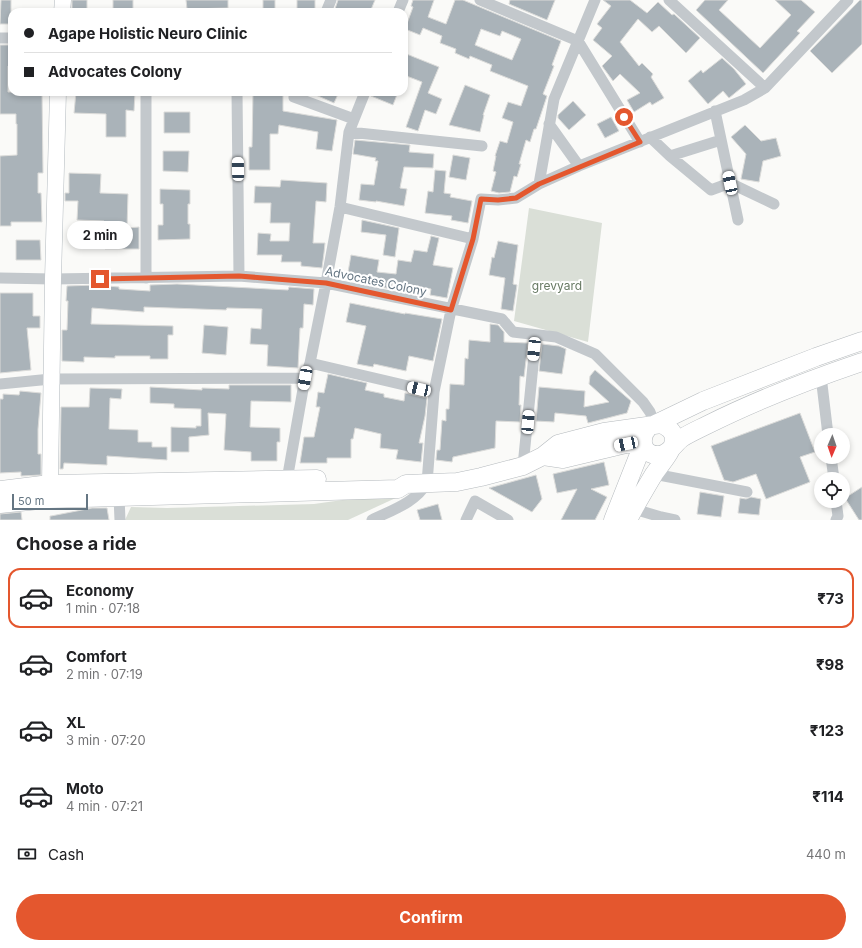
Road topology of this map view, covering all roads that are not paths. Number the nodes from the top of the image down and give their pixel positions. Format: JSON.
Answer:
{"nodes":[{"id":1,"x":480,"y":0,"type":"edge"},
{"id":2,"x":595,"y":0,"type":"edge"},
{"id":3,"x":669,"y":0,"type":"edge"},
{"id":4,"x":848,"y":0,"type":"edge"},
{"id":5,"x":578,"y":41,"type":"junction"},
{"id":6,"x":766,"y":88,"type":"junction"},
{"id":7,"x":58,"y":96,"type":"edge"},
{"id":8,"x":146,"y":96,"type":"edge"},
{"id":9,"x":237,"y":96,"type":"edge"},
{"id":10,"x":294,"y":96,"type":"edge"},
{"id":11,"x":363,"y":96,"type":"edge"},
{"id":12,"x":715,"y":111,"type":"junction"},
{"id":13,"x":354,"y":119,"type":"junction"},
{"id":14,"x":549,"y":124,"type":"junction"},
{"id":15,"x":349,"y":132,"type":"junction"},
{"id":16,"x":645,"y":140,"type":"junction"},
{"id":17,"x":721,"y":140,"type":"junction"},
{"id":18,"x":482,"y":146,"type":"dead end"},
{"id":19,"x":670,"y":156,"type":"junction"},
{"id":20,"x":579,"y":166,"type":"junction"},
{"id":21,"x":730,"y":183,"type":"junction"},
{"id":22,"x":539,"y":184,"type":"junction"},
{"id":23,"x":774,"y":204,"type":"dead end"},
{"id":24,"x":340,"y":206,"type":"junction"},
{"id":25,"x":738,"y":220,"type":"dead end"},
{"id":26,"x":473,"y":239,"type":"junction"},
{"id":27,"x":239,"y":276,"type":"junction"},
{"id":28,"x":0,"y":278,"type":"edge"},
{"id":29,"x":146,"y":278,"type":"junction"},
{"id":30,"x":53,"y":279,"type":"junction"},
{"id":31,"x":326,"y":283,"type":"junction"},
{"id":32,"x":451,"y":310,"type":"junction"},
{"id":33,"x":536,"y":335,"type":"junction"},
{"id":34,"x":862,"y":342,"type":"edge"},
{"id":35,"x":862,"y":362,"type":"edge"},
{"id":36,"x":310,"y":363,"type":"junction"},
{"id":37,"x":821,"y":376,"type":"junction"},
{"id":38,"x":305,"y":378,"type":"junction"},
{"id":39,"x":51,"y":379,"type":"junction"},
{"id":40,"x":0,"y":384,"type":"edge"},
{"id":41,"x":434,"y":392,"type":"junction"},
{"id":42,"x":655,"y":424,"type":"junction"},
{"id":43,"x":827,"y":428,"type":"edge"},
{"id":44,"x":643,"y":444,"type":"junction"},
{"id":45,"x":670,"y":450,"type":"junction"},
{"id":46,"x":543,"y":456,"type":"junction"},
{"id":47,"x":523,"y":466,"type":"junction"},
{"id":48,"x":654,"y":474,"type":"junction"},
{"id":49,"x":287,"y":480,"type":"junction"},
{"id":50,"x":427,"y":483,"type":"junction"},
{"id":51,"x":50,"y":484,"type":"junction"},
{"id":52,"x":406,"y":484,"type":"junction"},
{"id":53,"x":0,"y":490,"type":"edge"},
{"id":54,"x":747,"y":492,"type":"dead end"},
{"id":55,"x":119,"y":497,"type":"junction"},
{"id":56,"x":0,"y":504,"type":"edge"},
{"id":57,"x":837,"y":508,"type":"edge"},
{"id":58,"x":631,"y":515,"type":"edge"},
{"id":59,"x":120,"y":520,"type":"edge"},
{"id":60,"x":372,"y":520,"type":"edge"},
{"id":61,"x":466,"y":520,"type":"edge"},
{"id":62,"x":508,"y":520,"type":"edge"},
{"id":63,"x":613,"y":520,"type":"edge"},
{"id":64,"x":675,"y":520,"type":"edge"},
{"id":65,"x":836,"y":520,"type":"edge"}],
"edges":[{"from":1,"to":5,"type":"street"},
{"from":2,"to":5,"type":"street"},
{"from":3,"to":6,"type":"street"},
{"from":4,"to":6,"type":"street"},
{"from":5,"to":14,"type":"street"},
{"from":5,"to":16,"type":"street"},
{"from":6,"to":12,"type":"street"},
{"from":7,"to":30,"type":"street"},
{"from":8,"to":29,"type":"street"},
{"from":9,"to":27,"type":"street"},
{"from":10,"to":13,"type":"street"},
{"from":11,"to":13,"type":"street"},
{"from":12,"to":16,"type":"street"},
{"from":12,"to":17,"type":"street"},
{"from":13,"to":15,"type":"street"},
{"from":14,"to":20,"type":"street"},
{"from":14,"to":22,"type":"street"},
{"from":15,"to":18,"type":"street"},
{"from":15,"to":24,"type":"street"},
{"from":16,"to":19,"type":"street"},
{"from":16,"to":20,"type":"street"},
{"from":17,"to":19,"type":"street"},
{"from":17,"to":21,"type":"street"},
{"from":19,"to":21,"type":"street"},
{"from":20,"to":22,"type":"street"},
{"from":21,"to":23,"type":"street"},
{"from":21,"to":25,"type":"street"},
{"from":22,"to":26,"type":"street"},
{"from":24,"to":26,"type":"street"},
{"from":24,"to":31,"type":"street"},
{"from":26,"to":32,"type":"street"},
{"from":27,"to":29,"type":"street","name":"Advocates Colony"},
{"from":27,"to":31,"type":"street","name":"Advocates Colony"},
{"from":28,"to":30,"type":"street","name":"Advocates Colony"},
{"from":29,"to":30,"type":"street","name":"Advocates Colony"},
{"from":30,"to":39,"type":"street"},
{"from":31,"to":32,"type":"street","name":"Advocates Colony"},
{"from":31,"to":36,"type":"street"},
{"from":32,"to":33,"type":"street","name":"Advocates Colony"},
{"from":32,"to":41,"type":"street"},
{"from":33,"to":42,"type":"street","name":"Advocates Colony"},
{"from":33,"to":47,"type":"street"},
{"from":34,"to":42,"type":"main road"},
{"from":35,"to":37,"type":"main road"},
{"from":36,"to":38,"type":"street"},
{"from":36,"to":41,"type":"street"},
{"from":37,"to":43,"type":"street"},
{"from":37,"to":45,"type":"main road"},
{"from":38,"to":39,"type":"street"},
{"from":38,"to":49,"type":"street"},
{"from":39,"to":40,"type":"street"},
{"from":39,"to":51,"type":"street"},
{"from":41,"to":50,"type":"street"},
{"from":42,"to":44,"type":"main road"},
{"from":42,"to":45,"type":"main road"},
{"from":42,"to":46,"type":"main road"},
{"from":44,"to":45,"type":"main road"},
{"from":44,"to":46,"type":"main road"},
{"from":44,"to":63,"type":"main road"},
{"from":45,"to":48,"type":"main road"},
{"from":46,"to":47,"type":"main road"},
{"from":47,"to":50,"type":"main road"},
{"from":48,"to":54,"type":"street"},
{"from":48,"to":58,"type":"main road"},
{"from":49,"to":51,"type":"main road"},
{"from":49,"to":52,"type":"main road"},
{"from":50,"to":52,"type":"main road"},
{"from":50,"to":60,"type":"street"},
{"from":51,"to":53,"type":"main road"},
{"from":52,"to":55,"type":"main road"},
{"from":55,"to":56,"type":"main road"},
{"from":55,"to":59,"type":"street"},
{"from":57,"to":65,"type":"street"},
{"from":58,"to":64,"type":"street"},
{"from":61,"to":62,"type":"street"}]}
